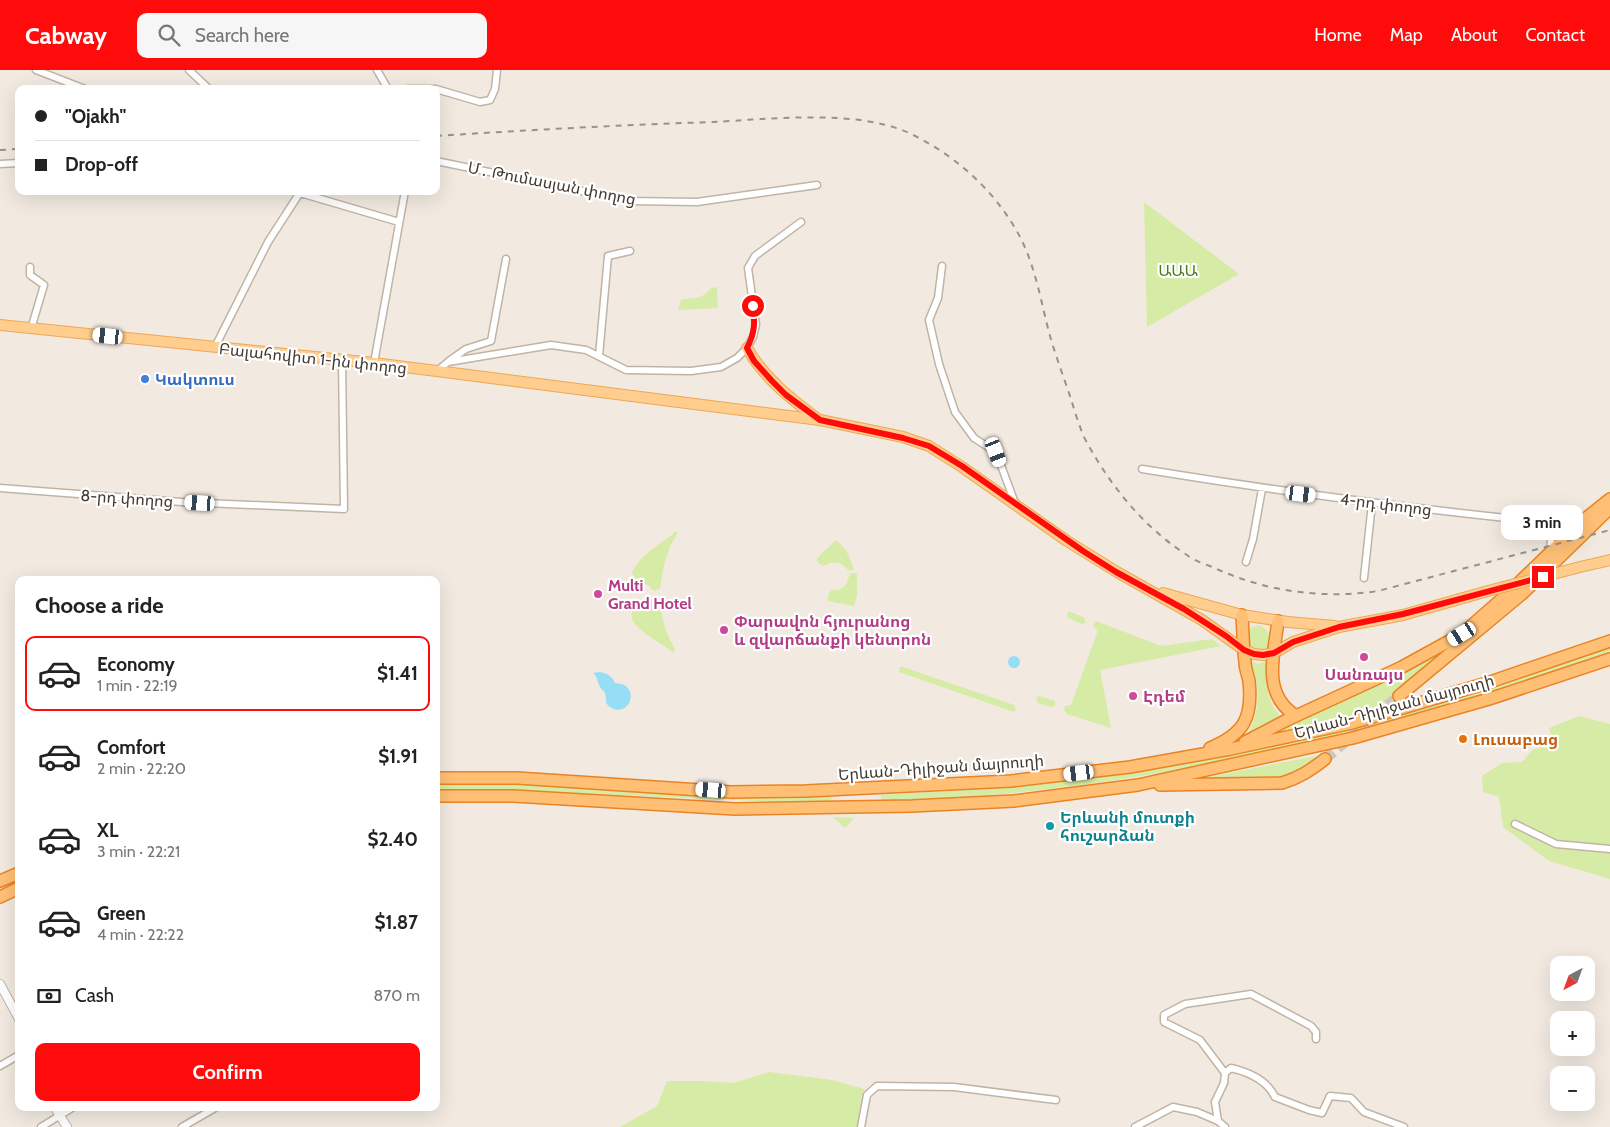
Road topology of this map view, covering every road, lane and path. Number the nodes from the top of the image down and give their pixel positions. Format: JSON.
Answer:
{"nodes":[{"id":1,"x":36,"y":70,"type":"edge"},
{"id":2,"x":189,"y":70,"type":"edge"},
{"id":3,"x":377,"y":70,"type":"edge"},
{"id":4,"x":497,"y":70,"type":"edge"},
{"id":5,"x":75,"y":85,"type":"edge"},
{"id":6,"x":204,"y":85,"type":"edge"},
{"id":7,"x":386,"y":85,"type":"edge"},
{"id":8,"x":440,"y":90,"type":"edge"},
{"id":9,"x":440,"y":162,"type":"edge"},
{"id":10,"x":15,"y":163,"type":"edge"},
{"id":11,"x":0,"y":164,"type":"edge"},
{"id":12,"x":817,"y":185,"type":"dead end"},
{"id":13,"x":296,"y":195,"type":"edge"},
{"id":14,"x":308,"y":195,"type":"edge"},
{"id":15,"x":404,"y":195,"type":"edge"},
{"id":16,"x":399,"y":222,"type":"junction"},
{"id":17,"x":801,"y":222,"type":"dead end"},
{"id":18,"x":630,"y":251,"type":"dead end"},
{"id":19,"x":506,"y":259,"type":"dead end"},
{"id":20,"x":942,"y":266,"type":"dead end"},
{"id":21,"x":30,"y":267,"type":"dead end"},
{"id":22,"x":0,"y":325,"type":"edge"},
{"id":23,"x":31,"y":328,"type":"junction"},
{"id":24,"x":215,"y":347,"type":"junction"},
{"id":25,"x":747,"y":348,"type":"junction"},
{"id":26,"x":599,"y":356,"type":"junction"},
{"id":27,"x":342,"y":359,"type":"junction"},
{"id":28,"x":448,"y":362,"type":"junction"},
{"id":29,"x":374,"y":363,"type":"junction"},
{"id":30,"x":437,"y":371,"type":"junction"},
{"id":31,"x":820,"y":420,"type":"junction"},
{"id":32,"x":1142,"y":469,"type":"dead end"},
{"id":33,"x":0,"y":488,"type":"edge"},
{"id":34,"x":1262,"y":489,"type":"junction"},
{"id":35,"x":1610,"y":498,"type":"edge"},
{"id":36,"x":1372,"y":503,"type":"junction"},
{"id":37,"x":1015,"y":504,"type":"junction"},
{"id":38,"x":1610,"y":508,"type":"edge"},
{"id":39,"x":1584,"y":519,"type":"junction"},
{"id":40,"x":1542,"y":522,"type":"junction"},
{"id":41,"x":1550,"y":552,"type":"junction"},
{"id":42,"x":1610,"y":560,"type":"edge"},
{"id":43,"x":1246,"y":562,"type":"dead end"},
{"id":44,"x":1364,"y":578,"type":"dead end"},
{"id":45,"x":1148,"y":588,"type":"junction"},
{"id":46,"x":1242,"y":615,"type":"junction"},
{"id":47,"x":1278,"y":621,"type":"junction"},
{"id":48,"x":1339,"y":627,"type":"junction"},
{"id":49,"x":1610,"y":641,"type":"edge"},
{"id":50,"x":1244,"y":650,"type":"junction"},
{"id":51,"x":1274,"y":653,"type":"junction"},
{"id":52,"x":1610,"y":659,"type":"edge"},
{"id":53,"x":1399,"y":696,"type":"tunnel mouth"},
{"id":54,"x":1296,"y":716,"type":"junction"},
{"id":55,"x":1231,"y":749,"type":"junction"},
{"id":56,"x":1192,"y":754,"type":"junction"},
{"id":57,"x":1325,"y":759,"type":"tunnel mouth"},
{"id":58,"x":440,"y":778,"type":"edge"},
{"id":59,"x":1138,"y":785,"type":"junction"},
{"id":60,"x":440,"y":796,"type":"edge"},
{"id":61,"x":1515,"y":824,"type":"dead end"},
{"id":62,"x":1610,"y":849,"type":"edge"},
{"id":63,"x":15,"y":875,"type":"edge"},
{"id":64,"x":0,"y":881,"type":"edge"},
{"id":65,"x":15,"y":890,"type":"edge"},
{"id":66,"x":0,"y":897,"type":"edge"},
{"id":67,"x":0,"y":984,"type":"edge"},
{"id":68,"x":15,"y":1012,"type":"edge"},
{"id":69,"x":1316,"y":1039,"type":"dead end"},
{"id":70,"x":15,"y":1057,"type":"edge"},
{"id":71,"x":0,"y":1066,"type":"edge"},
{"id":72,"x":1226,"y":1072,"type":"junction"},
{"id":73,"x":1056,"y":1100,"type":"dead end"},
{"id":74,"x":57,"y":1111,"type":"edge"},
{"id":75,"x":66,"y":1111,"type":"edge"},
{"id":76,"x":210,"y":1111,"type":"edge"},
{"id":77,"x":59,"y":1115,"type":"junction"},
{"id":78,"x":1218,"y":1122,"type":"junction"},
{"id":79,"x":41,"y":1127,"type":"edge"},
{"id":80,"x":67,"y":1127,"type":"edge"},
{"id":81,"x":182,"y":1127,"type":"edge"},
{"id":82,"x":861,"y":1127,"type":"edge"},
{"id":83,"x":1135,"y":1127,"type":"edge"},
{"id":84,"x":1225,"y":1127,"type":"edge"},
{"id":85,"x":1404,"y":1127,"type":"edge"}],
"edges":[{"from":1,"to":5,"type":"street"},
{"from":2,"to":6,"type":"street"},
{"from":3,"to":7,"type":"street"},
{"from":4,"to":8,"type":"street"},
{"from":9,"to":12,"type":"street","name":"Մ․ Թումասյան փողոց"},
{"from":10,"to":11,"type":"street"},
{"from":13,"to":24,"type":"street"},
{"from":14,"to":16,"type":"street"},
{"from":15,"to":16,"type":"street"},
{"from":16,"to":29,"type":"street"},
{"from":17,"to":25,"type":"street"},
{"from":18,"to":26,"type":"street"},
{"from":19,"to":28,"type":"street"},
{"from":20,"to":37,"type":"street"},
{"from":21,"to":23,"type":"street"},
{"from":22,"to":23,"type":"main road","name":"Բալահովիտ 1-ին փողոց"},
{"from":23,"to":24,"type":"main road","name":"Բալահովիտ 1-ին փողոց"},
{"from":24,"to":27,"type":"main road","name":"Բալահովիտ 1-ին փողոց"},
{"from":25,"to":26,"type":"street"},
{"from":25,"to":31,"type":"main road"},
{"from":26,"to":28,"type":"street"},
{"from":27,"to":29,"type":"main road","name":"Բալահովիտ 1-ին փողոց"},
{"from":27,"to":33,"type":"street","name":"8-րդ փողոց"},
{"from":28,"to":30,"type":"street"},
{"from":29,"to":30,"type":"main road","name":"Բալահովիտ 1-ին փողոց"},
{"from":30,"to":31,"type":"main road","name":"Բալահովիտ 1-ին փողոց"},
{"from":31,"to":37,"type":"main road","name":"Բալահովիտ 1-ին փողոց"},
{"from":32,"to":34,"type":"street","name":"4-րդ փողոց"},
{"from":34,"to":36,"type":"street","name":"4-րդ փողոց"},
{"from":34,"to":43,"type":"street"},
{"from":35,"to":39,"type":"highway"},
{"from":36,"to":40,"type":"street","name":"4-րդ փողոց"},
{"from":36,"to":44,"type":"street"},
{"from":37,"to":45,"type":"main road","name":"Բալահովիտ 1-ին փողոց"},
{"from":38,"to":53,"type":"highway"},
{"from":39,"to":40,"type":"street","name":"4-րդ փողոց"},
{"from":39,"to":41,"type":"highway"},
{"from":40,"to":41,"type":"street"},
{"from":41,"to":54,"type":"highway"},
{"from":42,"to":48,"type":"main road","bridge":true},
{"from":45,"to":46,"type":"main road"},
{"from":45,"to":50,"type":"main road"},
{"from":46,"to":47,"type":"main road"},
{"from":46,"to":50,"type":"highway"},
{"from":47,"to":48,"type":"main road"},
{"from":47,"to":51,"type":"highway"},
{"from":48,"to":51,"type":"main road"},
{"from":49,"to":55,"type":"highway","name":"Երևան-Դիլիջան մայրուղի"},
{"from":50,"to":51,"type":"main road"},
{"from":50,"to":56,"type":"highway"},
{"from":51,"to":54,"type":"highway"},
{"from":52,"to":59,"type":"highway","name":"Երևան-Դիլիջան մայրուղի"},
{"from":54,"to":55,"type":"highway"},
{"from":55,"to":56,"type":"highway","name":"Երևան-Դիլիջան մայրուղի"},
{"from":56,"to":58,"type":"highway","name":"Երևան-Դիլիջան մայրուղի"},
{"from":57,"to":59,"type":"highway"},
{"from":59,"to":60,"type":"highway","name":"Երևան-Դիլիջան մայրուղի"},
{"from":61,"to":62,"type":"street"},
{"from":63,"to":64,"type":"highway"},
{"from":65,"to":66,"type":"highway"},
{"from":67,"to":68,"type":"street"},
{"from":69,"to":72,"type":"street"},
{"from":70,"to":71,"type":"street"},
{"from":72,"to":78,"type":"street"},
{"from":72,"to":85,"type":"street"},
{"from":73,"to":82,"type":"street"},
{"from":74,"to":77,"type":"street"},
{"from":75,"to":77,"type":"street"},
{"from":76,"to":81,"type":"street"},
{"from":77,"to":79,"type":"street"},
{"from":77,"to":80,"type":"street"},
{"from":78,"to":83,"type":"street"},
{"from":78,"to":84,"type":"street"}]}
